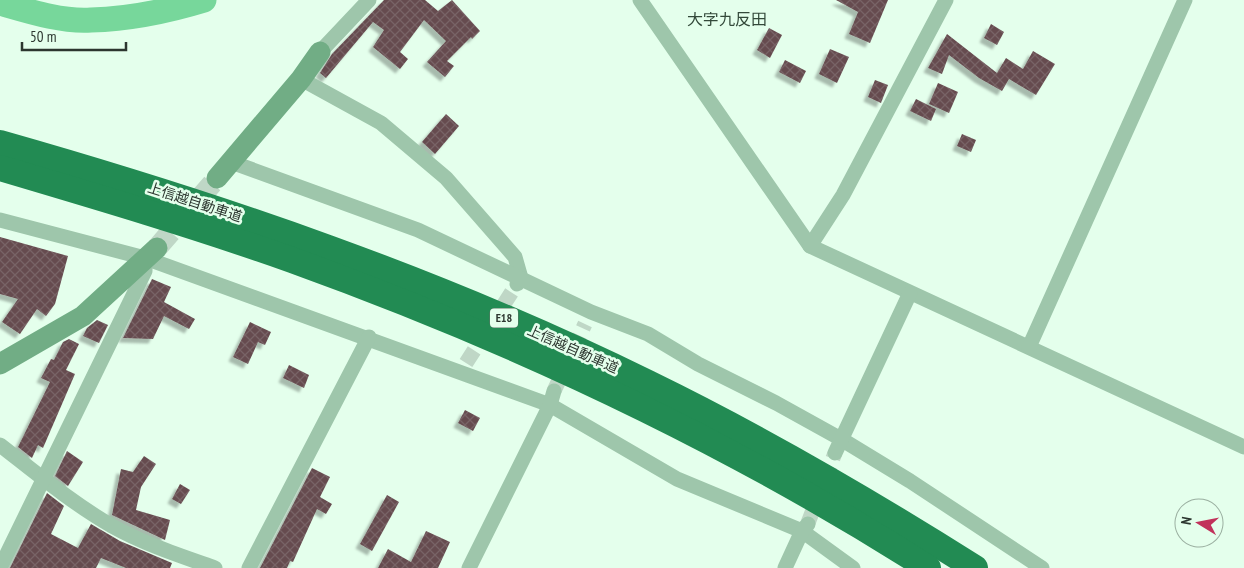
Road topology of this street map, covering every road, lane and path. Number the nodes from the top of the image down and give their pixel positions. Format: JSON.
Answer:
{"nodes":[{"id":1,"x":369,"y":0,"type":"edge"},
{"id":2,"x":640,"y":0,"type":"edge"},
{"id":3,"x":1186,"y":0,"type":"edge"},
{"id":4,"x":941,"y":1,"type":"edge"},
{"id":5,"x":320,"y":52,"type":"joint"},
{"id":6,"x":301,"y":79,"type":"junction"},
{"id":7,"x":0,"y":143,"type":"edge"},
{"id":8,"x":0,"y":168,"type":"edge"},
{"id":9,"x":224,"y":170,"type":"joint"},
{"id":10,"x":0,"y":220,"type":"edge"},
{"id":11,"x":810,"y":246,"type":"junction"},
{"id":12,"x":151,"y":252,"type":"junction"},
{"id":13,"x":519,"y":281,"type":"junction"},
{"id":14,"x":910,"y":293,"type":"junction"},
{"id":15,"x":369,"y":337,"type":"junction"},
{"id":16,"x":1029,"y":347,"type":"junction"},
{"id":17,"x":0,"y":364,"type":"edge"},
{"id":18,"x":552,"y":398,"type":"junction"},
{"id":19,"x":0,"y":445,"type":"edge"},
{"id":20,"x":838,"y":446,"type":"junction"},
{"id":21,"x":1244,"y":447,"type":"edge"},
{"id":22,"x":44,"y":479,"type":"junction"},
{"id":23,"x":805,"y":527,"type":"junction"},
{"id":24,"x":0,"y":568,"type":"edge"},
{"id":25,"x":215,"y":568,"type":"edge"},
{"id":26,"x":249,"y":568,"type":"edge"},
{"id":27,"x":469,"y":568,"type":"edge"},
{"id":28,"x":785,"y":568,"type":"edge"},
{"id":29,"x":853,"y":568,"type":"edge"},
{"id":30,"x":928,"y":568,"type":"edge"},
{"id":31,"x":975,"y":568,"type":"edge"},
{"id":32,"x":1042,"y":568,"type":"edge"}],
"edges":[{"from":1,"to":5,"type":"street"},
{"from":2,"to":11,"type":"street"},
{"from":3,"to":16,"type":"street"},
{"from":4,"to":11,"type":"street"},
{"from":5,"to":6,"type":"street"},
{"from":6,"to":9,"type":"street"},
{"from":6,"to":13,"type":"street"},
{"from":7,"to":31,"type":"highway","name":"上信越自動車道","number":"E18"},
{"from":8,"to":30,"type":"highway","name":"上信越自動車道","number":"E18"},
{"from":9,"to":13,"type":"street"},
{"from":10,"to":12,"type":"street"},
{"from":11,"to":14,"type":"street"},
{"from":12,"to":15,"type":"street"},
{"from":12,"to":17,"type":"street"},
{"from":12,"to":22,"type":"street"},
{"from":13,"to":20,"type":"street"},
{"from":14,"to":16,"type":"street"},
{"from":14,"to":20,"type":"street"},
{"from":15,"to":18,"type":"street"},
{"from":15,"to":26,"type":"street"},
{"from":16,"to":21,"type":"street"},
{"from":18,"to":23,"type":"street"},
{"from":18,"to":27,"type":"street"},
{"from":19,"to":22,"type":"street"},
{"from":20,"to":32,"type":"street"},
{"from":22,"to":24,"type":"street"},
{"from":22,"to":25,"type":"street"},
{"from":23,"to":28,"type":"street"},
{"from":23,"to":29,"type":"street"}]}
